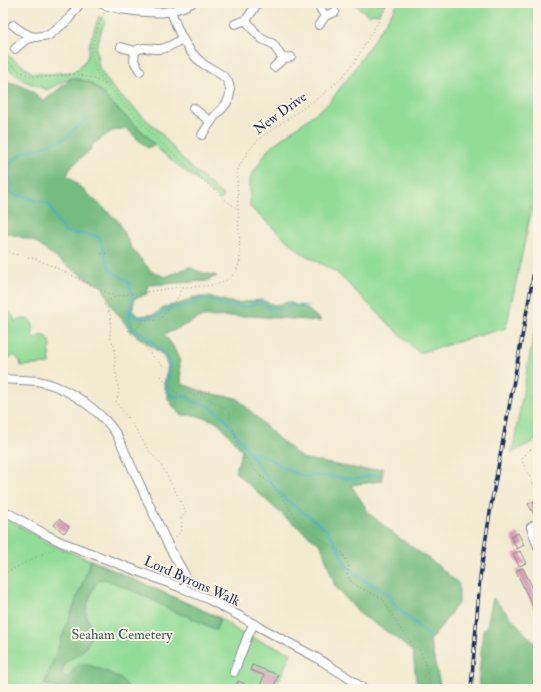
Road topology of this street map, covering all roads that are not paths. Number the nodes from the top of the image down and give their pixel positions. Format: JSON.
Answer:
{"nodes":[{"id":1,"x":80,"y":3,"type":"edge"},
{"id":2,"x":99,"y":3,"type":"edge"},
{"id":3,"x":192,"y":3,"type":"edge"},
{"id":4,"x":258,"y":3,"type":"edge"},
{"id":5,"x":317,"y":3,"type":"edge"},
{"id":6,"x":171,"y":11,"type":"junction"},
{"id":7,"x":335,"y":12,"type":"dead end"},
{"id":8,"x":325,"y":16,"type":"junction"},
{"id":9,"x":246,"y":20,"type":"junction"},
{"id":10,"x":235,"y":24,"type":"dead end"},
{"id":11,"x":13,"y":25,"type":"dead end"},
{"id":12,"x":319,"y":25,"type":"dead end"},
{"id":13,"x":35,"y":37,"type":"junction"},
{"id":14,"x":182,"y":39,"type":"junction"},
{"id":15,"x":121,"y":47,"type":"dead end"},
{"id":16,"x":15,"y":49,"type":"dead end"},
{"id":17,"x":135,"y":52,"type":"junction"},
{"id":18,"x":274,"y":68,"type":"dead end"},
{"id":19,"x":140,"y":71,"type":"dead end"},
{"id":20,"x":193,"y":108,"type":"dead end"},
{"id":21,"x":211,"y":122,"type":"junction"},
{"id":22,"x":202,"y":135,"type":"dead end"},
{"id":23,"x":3,"y":379,"type":"edge"},
{"id":24,"x":3,"y":510,"type":"edge"},
{"id":25,"x":538,"y":523,"type":"edge"},
{"id":26,"x":538,"y":547,"type":"edge"},
{"id":27,"x":182,"y":588,"type":"junction"},
{"id":28,"x":254,"y":624,"type":"junction"},
{"id":29,"x":234,"y":672,"type":"dead end"},
{"id":30,"x":364,"y":689,"type":"edge"}],
"edges":[{"from":1,"to":13,"type":"street"},
{"from":2,"to":6,"type":"street"},
{"from":3,"to":6,"type":"street"},
{"from":4,"to":9,"type":"street"},
{"from":5,"to":8,"type":"street"},
{"from":6,"to":14,"type":"street"},
{"from":7,"to":8,"type":"street"},
{"from":8,"to":12,"type":"street"},
{"from":9,"to":10,"type":"street"},
{"from":9,"to":18,"type":"street"},
{"from":11,"to":13,"type":"street"},
{"from":13,"to":16,"type":"street"},
{"from":14,"to":17,"type":"street"},
{"from":14,"to":21,"type":"street"},
{"from":15,"to":17,"type":"street"},
{"from":17,"to":19,"type":"street"},
{"from":20,"to":21,"type":"street"},
{"from":21,"to":22,"type":"street"},
{"from":23,"to":27,"type":"street"},
{"from":24,"to":27,"type":"street","name":"Lord Byrons Walk"},
{"from":25,"to":26,"type":"street"},
{"from":27,"to":28,"type":"street","name":"Lord Byrons Walk"},
{"from":28,"to":29,"type":"street"},
{"from":28,"to":30,"type":"street","name":"Lord Byrons Walk"}]}
